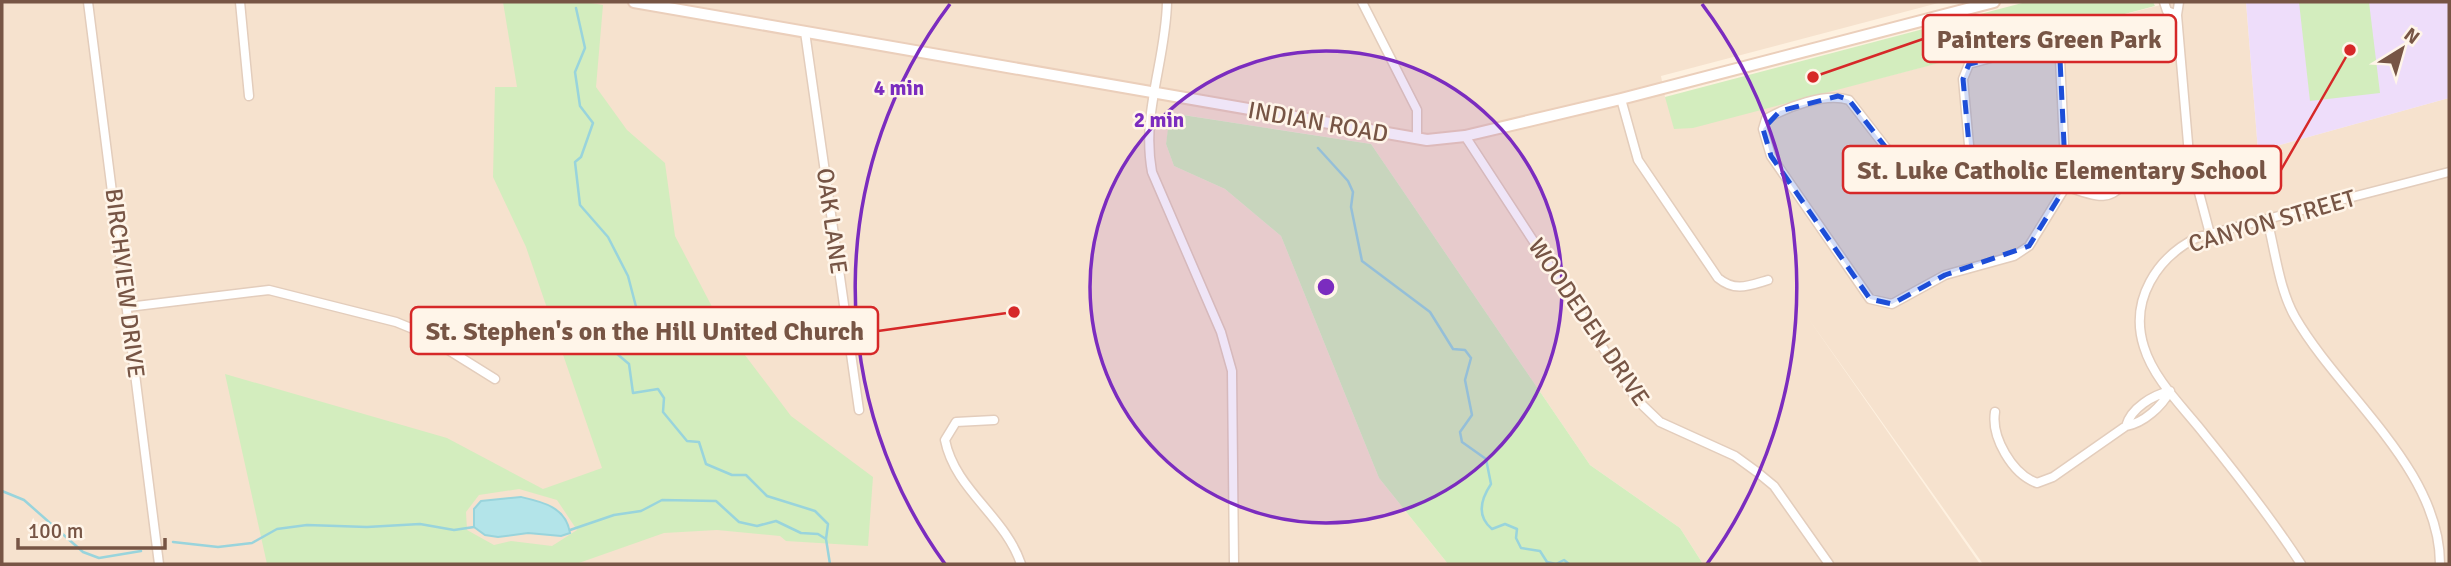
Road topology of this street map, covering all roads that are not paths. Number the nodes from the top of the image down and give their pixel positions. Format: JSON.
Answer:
{"nodes":[{"id":1,"x":88,"y":2,"type":"edge"},
{"id":2,"x":240,"y":2,"type":"edge"},
{"id":3,"x":634,"y":2,"type":"edge"},
{"id":4,"x":1167,"y":2,"type":"edge"},
{"id":5,"x":1362,"y":2,"type":"edge"},
{"id":6,"x":1994,"y":2,"type":"edge"},
{"id":7,"x":2164,"y":2,"type":"edge"},
{"id":8,"x":2179,"y":2,"type":"edge"},
{"id":9,"x":2177,"y":15,"type":"junction"},
{"id":10,"x":805,"y":32,"type":"junction"},
{"id":11,"x":1152,"y":93,"type":"junction"},
{"id":12,"x":249,"y":96,"type":"dead end"},
{"id":13,"x":1621,"y":99,"type":"junction"},
{"id":14,"x":1465,"y":136,"type":"junction"},
{"id":15,"x":1417,"y":139,"type":"junction"},
{"id":16,"x":2189,"y":155,"type":"junction"},
{"id":17,"x":2449,"y":172,"type":"edge"},
{"id":18,"x":2066,"y":186,"type":"junction"},
{"id":19,"x":2267,"y":219,"type":"junction"},
{"id":20,"x":2210,"y":234,"type":"junction"},
{"id":21,"x":1768,"y":280,"type":"dead end"},
{"id":22,"x":128,"y":307,"type":"junction"},
{"id":23,"x":495,"y":379,"type":"dead end"},
{"id":24,"x":2170,"y":391,"type":"junction"},
{"id":25,"x":859,"y":410,"type":"dead end"},
{"id":26,"x":1995,"y":412,"type":"dead end"},
{"id":27,"x":994,"y":420,"type":"dead end"},
{"id":28,"x":159,"y":564,"type":"edge"},
{"id":29,"x":1021,"y":564,"type":"edge"},
{"id":30,"x":1234,"y":564,"type":"edge"},
{"id":31,"x":1829,"y":564,"type":"edge"},
{"id":32,"x":2301,"y":564,"type":"edge"},
{"id":33,"x":2440,"y":564,"type":"edge"}],
"edges":[{"from":1,"to":22,"type":"street","name":"BIRCHVIEW DRIVE"},
{"from":2,"to":12,"type":"street"},
{"from":3,"to":10,"type":"street","name":"INDIAN ROAD"},
{"from":4,"to":11,"type":"street"},
{"from":5,"to":15,"type":"street"},
{"from":6,"to":13,"type":"street","name":"INDIAN ROAD"},
{"from":7,"to":9,"type":"street"},
{"from":8,"to":9,"type":"street"},
{"from":9,"to":16,"type":"street"},
{"from":10,"to":11,"type":"street","name":"INDIAN ROAD"},
{"from":10,"to":25,"type":"street","name":"OAK LANE"},
{"from":11,"to":15,"type":"street","name":"INDIAN ROAD"},
{"from":11,"to":30,"type":"street"},
{"from":13,"to":14,"type":"street","name":"INDIAN ROAD"},
{"from":13,"to":21,"type":"street"},
{"from":14,"to":15,"type":"street","name":"INDIAN ROAD"},
{"from":14,"to":31,"type":"street","name":"WOODEDEN DRIVE"},
{"from":16,"to":18,"type":"street"},
{"from":16,"to":20,"type":"street"},
{"from":17,"to":19,"type":"street","name":"CANYON STREET"},
{"from":18,"to":18,"type":"street"},
{"from":19,"to":20,"type":"street","name":"CANYON STREET"},
{"from":19,"to":33,"type":"street"},
{"from":20,"to":24,"type":"street","name":"CANYON STREET"},
{"from":22,"to":23,"type":"street"},
{"from":22,"to":28,"type":"street","name":"BIRCHVIEW DRIVE"},
{"from":24,"to":26,"type":"street"},
{"from":24,"to":32,"type":"street","name":"CANYON STREET"},
{"from":27,"to":29,"type":"street"}]}
